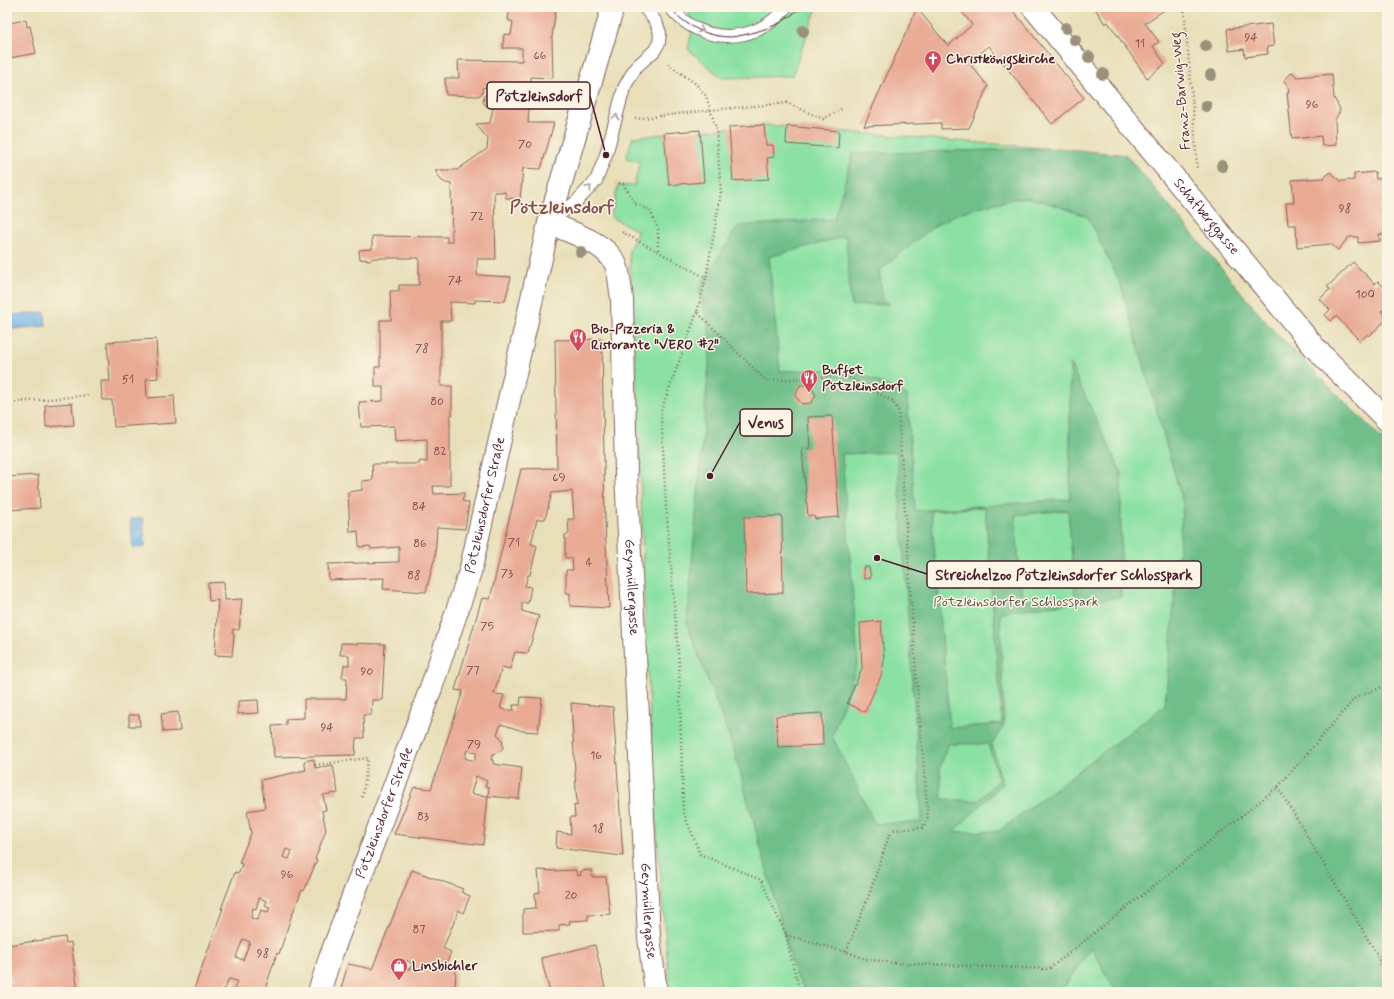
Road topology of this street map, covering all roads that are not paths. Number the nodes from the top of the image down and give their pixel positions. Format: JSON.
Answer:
{"nodes":[{"id":1,"x":613,"y":7,"type":"edge"},
{"id":2,"x":644,"y":7,"type":"edge"},
{"id":3,"x":670,"y":7,"type":"edge"},
{"id":4,"x":786,"y":7,"type":"edge"},
{"id":5,"x":1033,"y":7,"type":"edge"},
{"id":6,"x":549,"y":222,"type":"junction"},
{"id":7,"x":1387,"y":420,"type":"edge"},
{"id":8,"x":319,"y":992,"type":"edge"},
{"id":9,"x":656,"y":992,"type":"edge"}],
"edges":[{"from":1,"to":6,"type":"street","name":"Pötzleinsdorfer Straße"},
{"from":6,"to":2,"type":"lane","one_way":true},
{"from":3,"to":4,"type":"lane","one_way":true},
{"from":5,"to":7,"type":"street","name":"Schafberggasse"},
{"from":6,"to":8,"type":"street","name":"Pötzleinsdorfer Straße"},
{"from":6,"to":9,"type":"street","name":"Geymüllergasse"}]}
